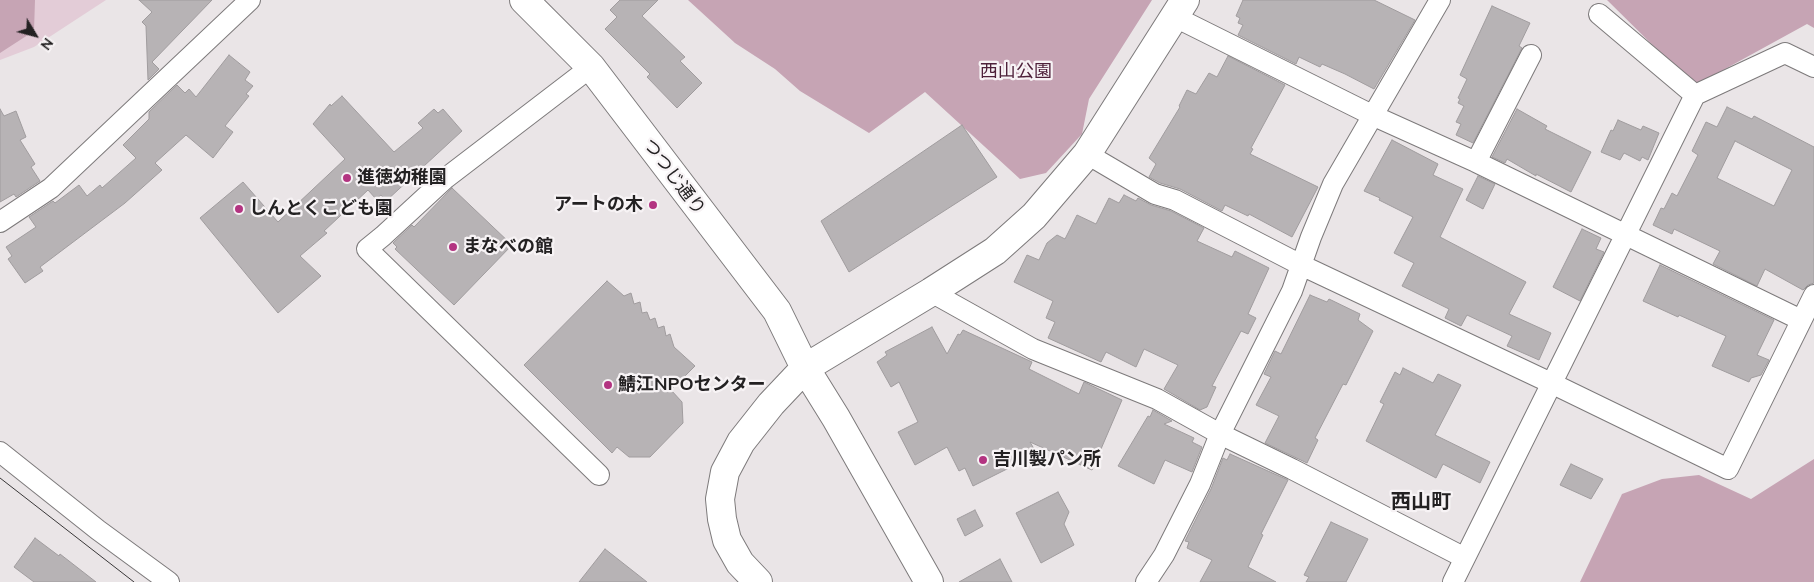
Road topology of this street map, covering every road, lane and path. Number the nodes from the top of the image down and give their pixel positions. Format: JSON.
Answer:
{"nodes":[{"id":1,"x":250,"y":0,"type":"edge"},
{"id":2,"x":524,"y":0,"type":"edge"},
{"id":3,"x":1440,"y":0,"type":"edge"},
{"id":4,"x":1180,"y":8,"type":"edge"},
{"id":5,"x":1599,"y":14,"type":"dead end"},
{"id":6,"x":1531,"y":55,"type":"dead end"},
{"id":7,"x":591,"y":67,"type":"junction"},
{"id":8,"x":1814,"y":68,"type":"edge"},
{"id":9,"x":1694,"y":95,"type":"junction"},
{"id":10,"x":1374,"y":116,"type":"junction"},
{"id":11,"x":1087,"y":154,"type":"junction"},
{"id":12,"x":1476,"y":162,"type":"junction"},
{"id":13,"x":0,"y":222,"type":"edge"},
{"id":14,"x":1625,"y":234,"type":"junction"},
{"id":15,"x":1301,"y":265,"type":"junction"},
{"id":16,"x":930,"y":292,"type":"junction"},
{"id":17,"x":1814,"y":295,"type":"edge"},
{"id":18,"x":1801,"y":320,"type":"junction"},
{"id":19,"x":805,"y":368,"type":"junction"},
{"id":20,"x":1552,"y":383,"type":"junction"},
{"id":21,"x":1220,"y":434,"type":"junction"},
{"id":22,"x":0,"y":452,"type":"edge"},
{"id":23,"x":599,"y":476,"type":"dead end"},
{"id":24,"x":1465,"y":558,"type":"junction"},
{"id":25,"x":169,"y":582,"type":"edge"},
{"id":26,"x":758,"y":582,"type":"edge"},
{"id":27,"x":929,"y":582,"type":"edge"},
{"id":28,"x":1146,"y":582,"type":"edge"},
{"id":29,"x":1453,"y":582,"type":"edge"}],
"edges":[{"from":1,"to":13,"type":"street"},
{"from":2,"to":7,"type":"street","name":"つつじ通り"},
{"from":3,"to":10,"type":"street"},
{"from":4,"to":10,"type":"street"},
{"from":4,"to":11,"type":"street"},
{"from":5,"to":9,"type":"street"},
{"from":6,"to":12,"type":"street"},
{"from":7,"to":19,"type":"street","name":"つつじ通り"},
{"from":7,"to":23,"type":"street"},
{"from":8,"to":9,"type":"street"},
{"from":9,"to":14,"type":"street"},
{"from":10,"to":12,"type":"street"},
{"from":10,"to":15,"type":"street"},
{"from":11,"to":15,"type":"street"},
{"from":11,"to":16,"type":"street"},
{"from":12,"to":14,"type":"street"},
{"from":14,"to":18,"type":"street"},
{"from":14,"to":20,"type":"street"},
{"from":15,"to":20,"type":"street"},
{"from":15,"to":21,"type":"street"},
{"from":16,"to":19,"type":"street"},
{"from":16,"to":21,"type":"street"},
{"from":17,"to":18,"type":"street"},
{"from":18,"to":20,"type":"street"},
{"from":19,"to":26,"type":"street"},
{"from":19,"to":27,"type":"street","name":"つつじ通り"},
{"from":20,"to":24,"type":"street"},
{"from":21,"to":24,"type":"street"},
{"from":21,"to":28,"type":"street"},
{"from":22,"to":25,"type":"street"},
{"from":24,"to":29,"type":"street"}]}
